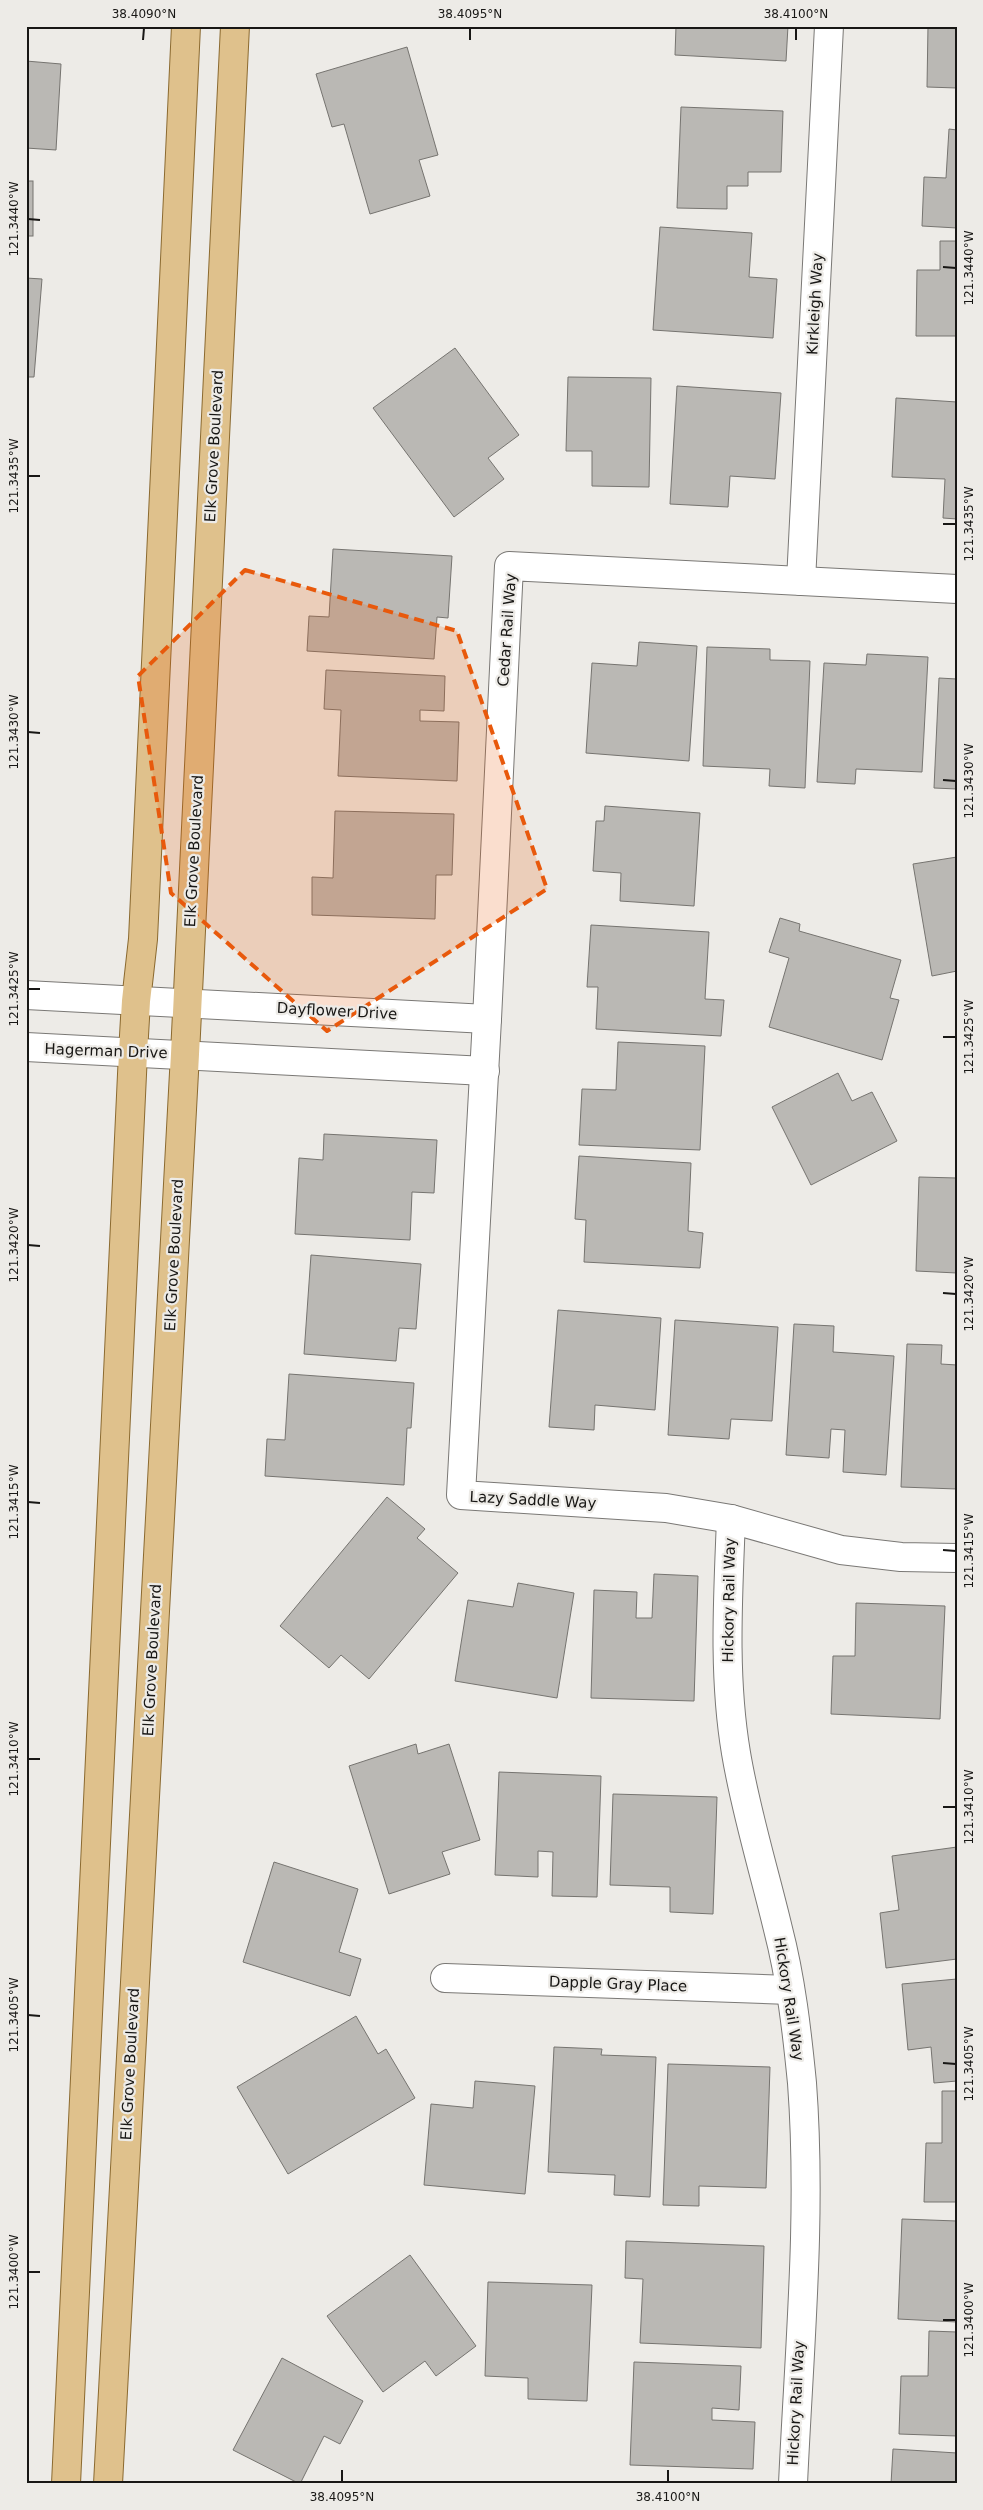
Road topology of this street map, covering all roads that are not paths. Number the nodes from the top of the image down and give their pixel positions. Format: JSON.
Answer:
{"nodes":[{"id":1,"x":186,"y":26,"type":"edge"},
{"id":2,"x":235,"y":26,"type":"edge"},
{"id":3,"x":829,"y":26,"type":"edge"},
{"id":4,"x":801,"y":581,"type":"junction"},
{"id":5,"x":957,"y":589,"type":"edge"},
{"id":6,"x":26,"y":995,"type":"edge"},
{"id":7,"x":136,"y":1001,"type":"junction"},
{"id":8,"x":187,"y":1002,"type":"junction"},
{"id":9,"x":487,"y":1019,"type":"junction"},
{"id":10,"x":26,"y":1047,"type":"edge"},
{"id":11,"x":133,"y":1053,"type":"junction"},
{"id":12,"x":185,"y":1054,"type":"junction"},
{"id":13,"x":485,"y":1071,"type":"junction"},
{"id":14,"x":731,"y":1519,"type":"junction"},
{"id":15,"x":957,"y":1558,"type":"edge"},
{"id":16,"x":445,"y":1978,"type":"dead end"},
{"id":17,"x":790,"y":1990,"type":"junction"},
{"id":18,"x":66,"y":2484,"type":"edge"},
{"id":19,"x":108,"y":2484,"type":"edge"},
{"id":20,"x":793,"y":2484,"type":"edge"}],
"edges":[{"from":1,"to":7,"type":"main road"},
{"from":2,"to":8,"type":"main road","name":"Elk Grove Boulevard"},
{"from":3,"to":4,"type":"street","name":"Kirkleigh Way"},
{"from":4,"to":5,"type":"street","name":"Cedar Rail Way"},
{"from":4,"to":9,"type":"street","name":"Cedar Rail Way"},
{"from":6,"to":7,"type":"street"},
{"from":7,"to":8,"type":"street"},
{"from":7,"to":11,"type":"main road"},
{"from":8,"to":9,"type":"street","name":"Dayflower Drive"},
{"from":8,"to":12,"type":"main road","name":"Elk Grove Boulevard"},
{"from":9,"to":13,"type":"street","name":"Lazy Saddle Way"},
{"from":10,"to":11,"type":"street","name":"Hagerman Drive"},
{"from":11,"to":12,"type":"street","name":"Hagerman Drive"},
{"from":11,"to":18,"type":"main road"},
{"from":12,"to":13,"type":"street"},
{"from":12,"to":19,"type":"main road","name":"Elk Grove Boulevard"},
{"from":13,"to":14,"type":"street","name":"Lazy Saddle Way"},
{"from":14,"to":15,"type":"street","name":"Lazy Saddle Way"},
{"from":14,"to":17,"type":"street","name":"Hickory Rail Way"},
{"from":16,"to":17,"type":"street","name":"Dapple Gray Place"},
{"from":17,"to":20,"type":"street","name":"Hickory Rail Way"}]}
